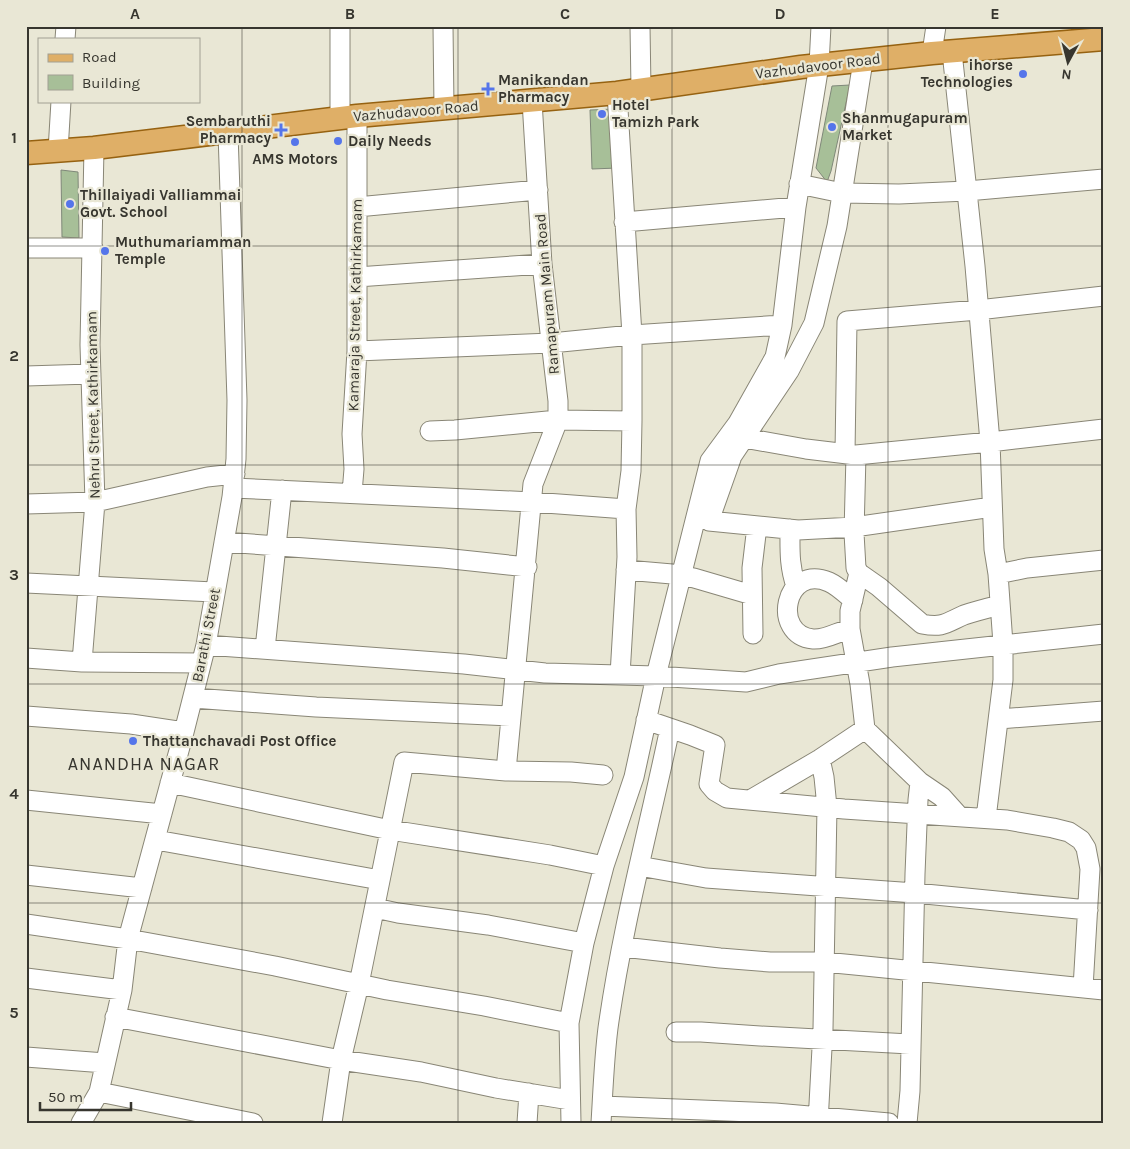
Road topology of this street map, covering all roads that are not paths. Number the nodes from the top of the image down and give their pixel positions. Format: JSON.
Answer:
{"nodes":[{"id":1,"x":340,"y":26,"type":"edge"},
{"id":2,"x":443,"y":26,"type":"edge"},
{"id":3,"x":640,"y":26,"type":"edge"},
{"id":4,"x":821,"y":26,"type":"edge"},
{"id":5,"x":936,"y":26,"type":"edge"},
{"id":6,"x":1104,"y":39,"type":"edge"},
{"id":7,"x":942,"y":52,"type":"junction"},
{"id":8,"x":863,"y":61,"type":"junction"},
{"id":9,"x":819,"y":65,"type":"junction"},
{"id":10,"x":641,"y":88,"type":"junction"},
{"id":11,"x":617,"y":93,"type":"junction"},
{"id":12,"x":532,"y":100,"type":"junction"},
{"id":13,"x":62,"y":102,"type":"edge"},
{"id":14,"x":444,"y":108,"type":"junction"},
{"id":15,"x":348,"y":117,"type":"junction"},
{"id":16,"x":228,"y":133,"type":"junction"},
{"id":17,"x":94,"y":148,"type":"junction"},
{"id":18,"x":58,"y":151,"type":"junction"},
{"id":19,"x":26,"y":153,"type":"edge"},
{"id":20,"x":1104,"y":179,"type":"edge"},
{"id":21,"x":799,"y":184,"type":"junction"},
{"id":22,"x":538,"y":190,"type":"junction"},
{"id":23,"x":967,"y":191,"type":"junction"},
{"id":24,"x":842,"y":193,"type":"junction"},
{"id":25,"x":357,"y":207,"type":"junction"},
{"id":26,"x":796,"y":207,"type":"junction"},
{"id":27,"x":624,"y":222,"type":"junction"},
{"id":28,"x":26,"y":248,"type":"edge"},
{"id":29,"x":93,"y":248,"type":"junction"},
{"id":30,"x":542,"y":264,"type":"junction"},
{"id":31,"x":357,"y":277,"type":"junction"},
{"id":32,"x":1104,"y":296,"type":"edge"},
{"id":33,"x":978,"y":310,"type":"junction"},
{"id":34,"x":782,"y":324,"type":"junction"},
{"id":35,"x":632,"y":336,"type":"junction"},
{"id":36,"x":551,"y":344,"type":"junction"},
{"id":37,"x":357,"y":351,"type":"junction"},
{"id":38,"x":91,"y":374,"type":"junction"},
{"id":39,"x":26,"y":376,"type":"edge"},
{"id":40,"x":558,"y":420,"type":"junction"},
{"id":41,"x":632,"y":421,"type":"junction"},
{"id":42,"x":1104,"y":429,"type":"edge"},
{"id":43,"x":430,"y":431,"type":"dead end"},
{"id":44,"x":744,"y":438,"type":"junction"},
{"id":45,"x":990,"y":442,"type":"junction"},
{"id":46,"x":851,"y":454,"type":"junction"},
{"id":47,"x":234,"y":481,"type":"junction"},
{"id":48,"x":282,"y":490,"type":"junction"},
{"id":49,"x":352,"y":493,"type":"junction"},
{"id":50,"x":533,"y":493,"type":"junction"},
{"id":51,"x":95,"y":502,"type":"junction"},
{"id":52,"x":26,"y":504,"type":"edge"},
{"id":53,"x":992,"y":507,"type":"junction"},
{"id":54,"x":626,"y":509,"type":"junction"},
{"id":55,"x":757,"y":526,"type":"junction"},
{"id":56,"x":854,"y":527,"type":"junction"},
{"id":57,"x":790,"y":529,"type":"junction"},
{"id":58,"x":224,"y":542,"type":"junction"},
{"id":59,"x":276,"y":545,"type":"junction"},
{"id":60,"x":1104,"y":560,"type":"edge"},
{"id":61,"x":527,"y":567,"type":"junction"},
{"id":62,"x":626,"y":570,"type":"junction"},
{"id":63,"x":859,"y":573,"type":"junction"},
{"id":64,"x":998,"y":574,"type":"junction"},
{"id":65,"x":682,"y":576,"type":"junction"},
{"id":66,"x":26,"y":583,"type":"edge"},
{"id":67,"x":87,"y":585,"type":"junction"},
{"id":68,"x":796,"y":586,"type":"junction"},
{"id":69,"x":214,"y":592,"type":"junction"},
{"id":70,"x":752,"y":595,"type":"junction"},
{"id":71,"x":853,"y":600,"type":"junction"},
{"id":72,"x":1000,"y":605,"type":"junction"},
{"id":73,"x":850,"y":629,"type":"junction"},
{"id":74,"x":753,"y":634,"type":"dead end"},
{"id":75,"x":1104,"y":634,"type":"edge"},
{"id":76,"x":1003,"y":644,"type":"junction"},
{"id":77,"x":265,"y":649,"type":"junction"},
{"id":78,"x":204,"y":654,"type":"junction"},
{"id":79,"x":26,"y":658,"type":"edge"},
{"id":80,"x":82,"y":662,"type":"junction"},
{"id":81,"x":855,"y":662,"type":"junction"},
{"id":82,"x":516,"y":671,"type":"junction"},
{"id":83,"x":620,"y":675,"type":"junction"},
{"id":84,"x":656,"y":676,"type":"junction"},
{"id":85,"x":193,"y":698,"type":"junction"},
{"id":86,"x":1104,"y":711,"type":"edge"},
{"id":87,"x":26,"y":716,"type":"edge"},
{"id":88,"x":511,"y":716,"type":"junction"},
{"id":89,"x":998,"y":719,"type":"junction"},
{"id":90,"x":646,"y":720,"type":"junction"},
{"id":91,"x":670,"y":728,"type":"junction"},
{"id":92,"x":865,"y":729,"type":"junction"},
{"id":93,"x":184,"y":732,"type":"junction"},
{"id":94,"x":820,"y":759,"type":"junction"},
{"id":95,"x":506,"y":771,"type":"junction"},
{"id":96,"x":603,"y":775,"type":"dead end"},
{"id":97,"x":920,"y":782,"type":"junction"},
{"id":98,"x":170,"y":783,"type":"junction"},
{"id":99,"x":26,"y":800,"type":"edge"},
{"id":100,"x":750,"y":800,"type":"junction"},
{"id":101,"x":827,"y":807,"type":"junction"},
{"id":102,"x":162,"y":814,"type":"junction"},
{"id":103,"x":918,"y":814,"type":"junction"},
{"id":104,"x":959,"y":816,"type":"junction"},
{"id":105,"x":986,"y":818,"type":"junction"},
{"id":106,"x":390,"y":830,"type":"junction"},
{"id":107,"x":156,"y":840,"type":"junction"},
{"id":108,"x":604,"y":866,"type":"junction"},
{"id":109,"x":638,"y":866,"type":"junction"},
{"id":110,"x":26,"y":875,"type":"edge"},
{"id":111,"x":380,"y":880,"type":"junction"},
{"id":112,"x":825,"y":887,"type":"junction"},
{"id":113,"x":142,"y":888,"type":"junction"},
{"id":114,"x":915,"y":892,"type":"junction"},
{"id":115,"x":375,"y":908,"type":"junction"},
{"id":116,"x":1088,"y":910,"type":"junction"},
{"id":117,"x":26,"y":924,"type":"edge"},
{"id":118,"x":128,"y":939,"type":"junction"},
{"id":119,"x":584,"y":942,"type":"junction"},
{"id":120,"x":623,"y":947,"type":"junction"},
{"id":121,"x":824,"y":962,"type":"junction"},
{"id":122,"x":913,"y":972,"type":"junction"},
{"id":123,"x":26,"y":978,"type":"edge"},
{"id":124,"x":359,"y":984,"type":"junction"},
{"id":125,"x":1084,"y":988,"type":"junction"},
{"id":126,"x":122,"y":990,"type":"junction"},
{"id":127,"x":1104,"y":990,"type":"edge"},
{"id":128,"x":115,"y":1017,"type":"junction"},
{"id":129,"x":569,"y":1023,"type":"junction"},
{"id":130,"x":676,"y":1032,"type":"dead end"},
{"id":131,"x":822,"y":1040,"type":"junction"},
{"id":132,"x":910,"y":1044,"type":"junction"},
{"id":133,"x":26,"y":1057,"type":"edge"},
{"id":134,"x":341,"y":1060,"type":"junction"},
{"id":135,"x":105,"y":1063,"type":"junction"},
{"id":136,"x":99,"y":1092,"type":"junction"},
{"id":137,"x":529,"y":1093,"type":"junction"},
{"id":138,"x":570,"y":1100,"type":"junction"},
{"id":139,"x":602,"y":1114,"type":"edge"},
{"id":140,"x":818,"y":1120,"type":"edge"},
{"id":141,"x":81,"y":1123,"type":"edge"},
{"id":142,"x":253,"y":1123,"type":"edge"},
{"id":143,"x":332,"y":1123,"type":"edge"},
{"id":144,"x":527,"y":1123,"type":"edge"},
{"id":145,"x":571,"y":1123,"type":"edge"},
{"id":146,"x":889,"y":1123,"type":"edge"},
{"id":147,"x":907,"y":1123,"type":"edge"}],
"edges":[{"from":1,"to":15,"type":"street","name":"Kamaraja Street, Kathirkamam"},
{"from":2,"to":14,"type":"street"},
{"from":3,"to":10,"type":"street"},
{"from":4,"to":9,"type":"street"},
{"from":5,"to":7,"type":"street"},
{"from":6,"to":7,"type":"main road","name":"Vazhudavoor Road"},
{"from":7,"to":8,"type":"main road","name":"Vazhudavoor Road"},
{"from":7,"to":23,"type":"street"},
{"from":8,"to":9,"type":"main road","name":"Vazhudavoor Road"},
{"from":8,"to":24,"type":"street"},
{"from":9,"to":10,"type":"main road","name":"Vazhudavoor Road"},
{"from":9,"to":21,"type":"street"},
{"from":10,"to":11,"type":"main road","name":"Vazhudavoor Road"},
{"from":11,"to":12,"type":"main road","name":"Vazhudavoor Road"},
{"from":11,"to":27,"type":"street"},
{"from":12,"to":14,"type":"main road","name":"Vazhudavoor Road"},
{"from":12,"to":22,"type":"street","name":"Ramapuram Main Road"},
{"from":13,"to":18,"type":"street"},
{"from":14,"to":15,"type":"main road","name":"Vazhudavoor Road"},
{"from":15,"to":16,"type":"main road","name":"Vazhudavoor Road"},
{"from":15,"to":25,"type":"street","name":"Kamaraja Street, Kathirkamam"},
{"from":16,"to":17,"type":"main road","name":"Vazhudavoor Road"},
{"from":16,"to":47,"type":"street","name":"Barathi Street"},
{"from":17,"to":18,"type":"main road","name":"Vazhudavoor Road"},
{"from":17,"to":29,"type":"street","name":"Nehru Street, Kathirkamam"},
{"from":18,"to":19,"type":"main road","name":"Vazhudavoor Road"},
{"from":20,"to":23,"type":"street"},
{"from":21,"to":24,"type":"street"},
{"from":21,"to":26,"type":"street"},
{"from":22,"to":25,"type":"street"},
{"from":22,"to":30,"type":"street","name":"Ramapuram Main Road"},
{"from":23,"to":24,"type":"street"},
{"from":23,"to":33,"type":"street"},
{"from":24,"to":44,"type":"street"},
{"from":25,"to":31,"type":"street","name":"Kamaraja Street, Kathirkamam"},
{"from":26,"to":27,"type":"street"},
{"from":26,"to":34,"type":"street"},
{"from":27,"to":35,"type":"street"},
{"from":28,"to":29,"type":"street"},
{"from":29,"to":38,"type":"street","name":"Nehru Street, Kathirkamam"},
{"from":30,"to":31,"type":"street"},
{"from":30,"to":36,"type":"street","name":"Ramapuram Main Road"},
{"from":31,"to":37,"type":"street","name":"Kamaraja Street, Kathirkamam"},
{"from":32,"to":33,"type":"street"},
{"from":33,"to":45,"type":"street"},
{"from":33,"to":46,"type":"street"},
{"from":34,"to":35,"type":"street"},
{"from":34,"to":65,"type":"street"},
{"from":35,"to":36,"type":"street"},
{"from":35,"to":41,"type":"street"},
{"from":36,"to":37,"type":"street"},
{"from":36,"to":40,"type":"street","name":"Ramapuram Main Road"},
{"from":37,"to":49,"type":"street","name":"Kamaraja Street, Kathirkamam"},
{"from":38,"to":39,"type":"street"},
{"from":38,"to":51,"type":"street","name":"Nehru Street, Kathirkamam"},
{"from":40,"to":41,"type":"street"},
{"from":40,"to":43,"type":"street"},
{"from":40,"to":50,"type":"street","name":"Ramapuram Main Road"},
{"from":41,"to":54,"type":"street"},
{"from":42,"to":45,"type":"street"},
{"from":44,"to":46,"type":"street"},
{"from":44,"to":55,"type":"street"},
{"from":45,"to":46,"type":"street"},
{"from":45,"to":53,"type":"street"},
{"from":46,"to":56,"type":"street"},
{"from":47,"to":48,"type":"street"},
{"from":47,"to":51,"type":"street"},
{"from":47,"to":58,"type":"street","name":"Barathi Street"},
{"from":48,"to":49,"type":"street"},
{"from":48,"to":59,"type":"street"},
{"from":49,"to":50,"type":"street"},
{"from":50,"to":54,"type":"street"},
{"from":50,"to":61,"type":"street","name":"Ramapuram Main Road"},
{"from":51,"to":52,"type":"street"},
{"from":51,"to":67,"type":"street","name":"Nehru Street, Kathirkamam"},
{"from":53,"to":56,"type":"street"},
{"from":53,"to":64,"type":"street"},
{"from":54,"to":62,"type":"street"},
{"from":55,"to":57,"type":"street"},
{"from":55,"to":70,"type":"street"},
{"from":56,"to":57,"type":"street"},
{"from":56,"to":63,"type":"street"},
{"from":57,"to":68,"type":"street"},
{"from":58,"to":59,"type":"street"},
{"from":58,"to":69,"type":"street","name":"Barathi Street"},
{"from":59,"to":61,"type":"street"},
{"from":59,"to":77,"type":"street"},
{"from":60,"to":64,"type":"street"},
{"from":61,"to":82,"type":"street","name":"Ramapuram Main Road"},
{"from":62,"to":65,"type":"street"},
{"from":62,"to":83,"type":"street"},
{"from":63,"to":71,"type":"street"},
{"from":63,"to":72,"type":"street"},
{"from":64,"to":72,"type":"street"},
{"from":65,"to":70,"type":"street"},
{"from":65,"to":84,"type":"street"},
{"from":66,"to":67,"type":"street"},
{"from":67,"to":69,"type":"street"},
{"from":67,"to":80,"type":"street","name":"Nehru Street, Kathirkamam"},
{"from":68,"to":71,"type":"street"},
{"from":68,"to":73,"type":"street"},
{"from":69,"to":78,"type":"street","name":"Barathi Street"},
{"from":70,"to":74,"type":"street"},
{"from":71,"to":73,"type":"street"},
{"from":72,"to":76,"type":"street"},
{"from":73,"to":81,"type":"street"},
{"from":75,"to":76,"type":"street"},
{"from":76,"to":81,"type":"street"},
{"from":76,"to":89,"type":"street"},
{"from":77,"to":78,"type":"street"},
{"from":77,"to":82,"type":"street"},
{"from":78,"to":80,"type":"street"},
{"from":78,"to":85,"type":"street","name":"Barathi Street"},
{"from":79,"to":80,"type":"street"},
{"from":81,"to":84,"type":"street"},
{"from":81,"to":92,"type":"street"},
{"from":82,"to":83,"type":"street"},
{"from":82,"to":88,"type":"street","name":"Ramapuram Main Road"},
{"from":83,"to":84,"type":"street"},
{"from":84,"to":90,"type":"street"},
{"from":85,"to":88,"type":"street"},
{"from":85,"to":93,"type":"street","name":"Barathi Street"},
{"from":86,"to":89,"type":"street"},
{"from":87,"to":93,"type":"street"},
{"from":88,"to":95,"type":"street","name":"Ramapuram Main Road"},
{"from":89,"to":105,"type":"street"},
{"from":90,"to":91,"type":"street"},
{"from":90,"to":108,"type":"street"},
{"from":91,"to":100,"type":"street"},
{"from":91,"to":109,"type":"street"},
{"from":92,"to":94,"type":"street"},
{"from":92,"to":97,"type":"street"},
{"from":93,"to":98,"type":"street","name":"Barathi Street"},
{"from":94,"to":100,"type":"street"},
{"from":94,"to":101,"type":"street"},
{"from":95,"to":96,"type":"street"},
{"from":95,"to":106,"type":"street"},
{"from":97,"to":103,"type":"street"},
{"from":97,"to":104,"type":"street"},
{"from":98,"to":102,"type":"street","name":"Barathi Street"},
{"from":98,"to":106,"type":"street"},
{"from":99,"to":102,"type":"street"},
{"from":100,"to":101,"type":"street"},
{"from":101,"to":103,"type":"street"},
{"from":101,"to":112,"type":"street"},
{"from":102,"to":107,"type":"street","name":"Barathi Street"},
{"from":103,"to":104,"type":"street"},
{"from":103,"to":114,"type":"street"},
{"from":104,"to":105,"type":"street"},
{"from":105,"to":116,"type":"street"},
{"from":106,"to":108,"type":"street"},
{"from":106,"to":111,"type":"street"},
{"from":107,"to":111,"type":"street"},
{"from":107,"to":113,"type":"street","name":"Barathi Street"},
{"from":108,"to":119,"type":"street"},
{"from":109,"to":112,"type":"street"},
{"from":109,"to":120,"type":"street"},
{"from":110,"to":113,"type":"street"},
{"from":111,"to":115,"type":"street"},
{"from":112,"to":114,"type":"street"},
{"from":112,"to":121,"type":"street"},
{"from":113,"to":118,"type":"street","name":"Barathi Street"},
{"from":114,"to":116,"type":"street"},
{"from":114,"to":122,"type":"street"},
{"from":115,"to":119,"type":"street"},
{"from":115,"to":124,"type":"street"},
{"from":116,"to":125,"type":"street"},
{"from":117,"to":118,"type":"street"},
{"from":118,"to":124,"type":"street"},
{"from":118,"to":126,"type":"street","name":"Barathi Street"},
{"from":119,"to":129,"type":"street"},
{"from":120,"to":121,"type":"street"},
{"from":120,"to":139,"type":"street"},
{"from":121,"to":122,"type":"street"},
{"from":121,"to":131,"type":"street"},
{"from":122,"to":125,"type":"street"},
{"from":122,"to":132,"type":"street"},
{"from":123,"to":126,"type":"street"},
{"from":124,"to":129,"type":"street"},
{"from":124,"to":134,"type":"street"},
{"from":125,"to":127,"type":"street"},
{"from":126,"to":128,"type":"street","name":"Barathi Street"},
{"from":128,"to":134,"type":"street"},
{"from":128,"to":135,"type":"street","name":"Barathi Street"},
{"from":129,"to":138,"type":"street"},
{"from":130,"to":131,"type":"street"},
{"from":131,"to":132,"type":"street"},
{"from":131,"to":140,"type":"street"},
{"from":132,"to":147,"type":"street"},
{"from":133,"to":135,"type":"street"},
{"from":134,"to":137,"type":"street"},
{"from":134,"to":143,"type":"street"},
{"from":135,"to":136,"type":"street","name":"Barathi Street"},
{"from":136,"to":141,"type":"street","name":"Barathi Street"},
{"from":136,"to":142,"type":"street"},
{"from":137,"to":138,"type":"street"},
{"from":137,"to":144,"type":"street"},
{"from":138,"to":145,"type":"street"},
{"from":139,"to":140,"type":"street"},
{"from":140,"to":146,"type":"street"}]}
